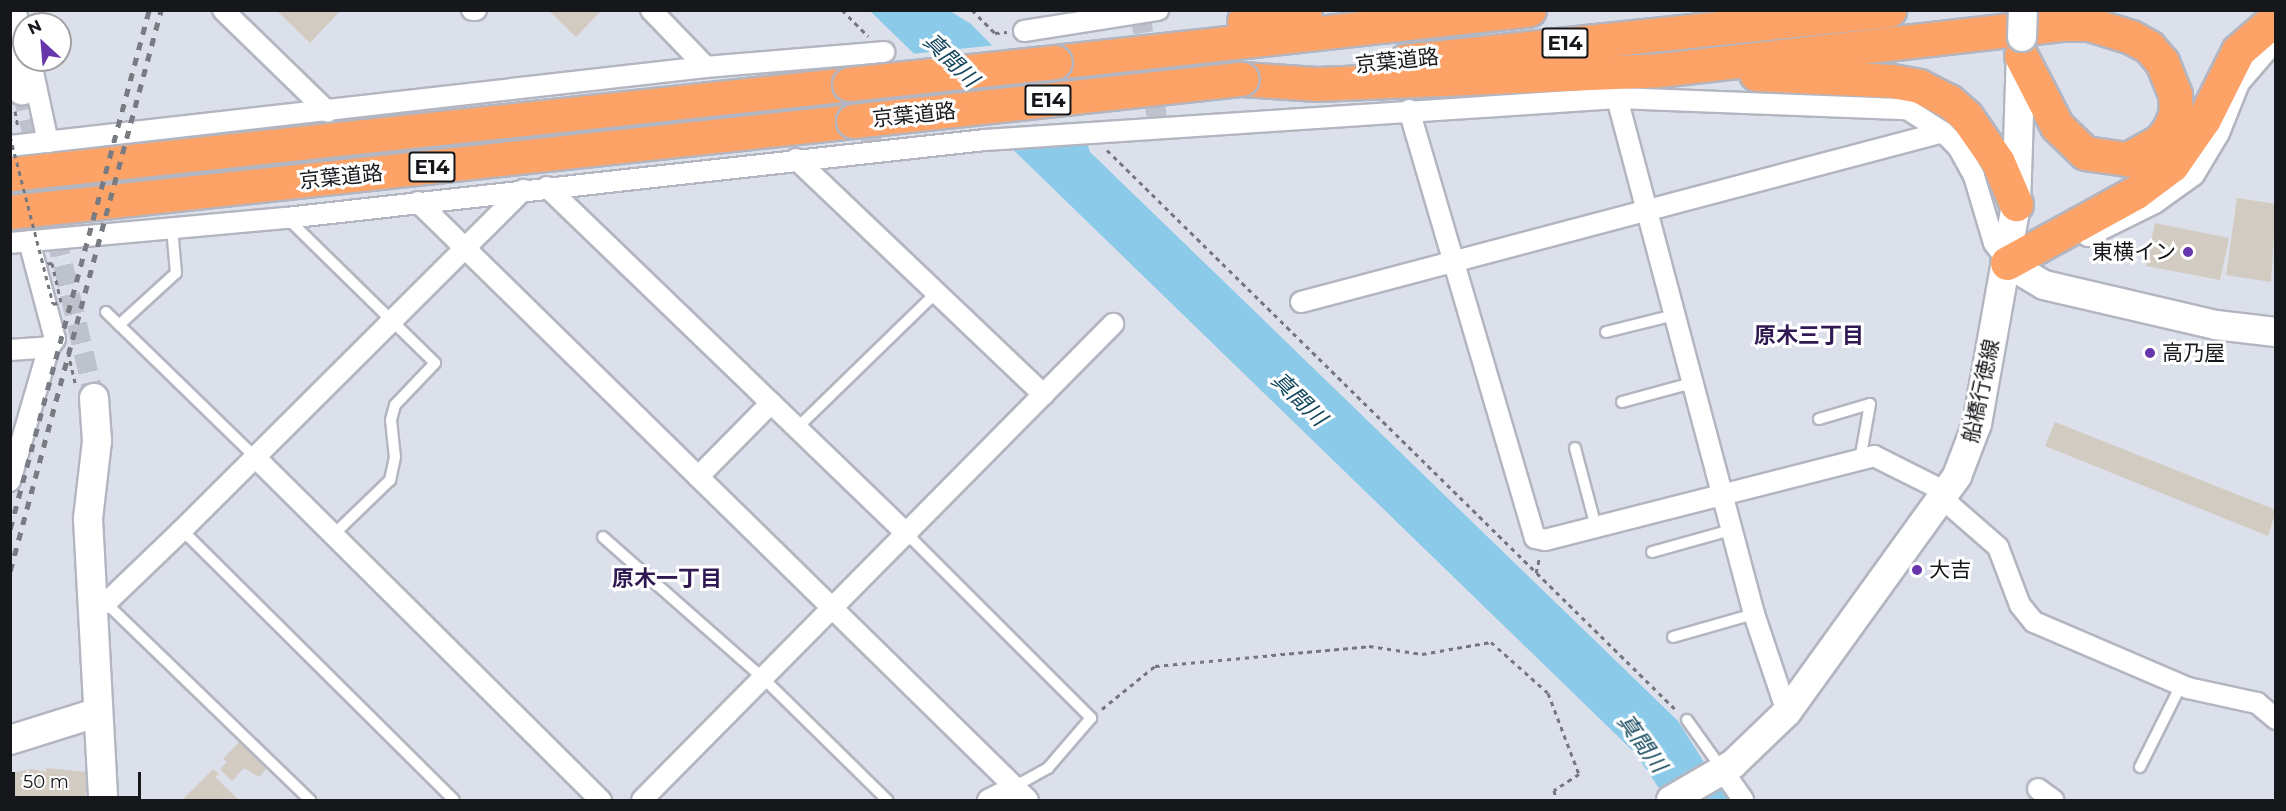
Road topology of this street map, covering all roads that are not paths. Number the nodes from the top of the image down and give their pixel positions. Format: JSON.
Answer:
{"nodes":[{"id":1,"x":12,"y":10,"type":"edge"},
{"id":2,"x":223,"y":10,"type":"edge"},
{"id":3,"x":472,"y":10,"type":"edge"},
{"id":4,"x":476,"y":10,"type":"edge"},
{"id":5,"x":651,"y":10,"type":"edge"},
{"id":6,"x":1158,"y":10,"type":"edge"},
{"id":7,"x":1305,"y":10,"type":"edge"},
{"id":8,"x":1529,"y":10,"type":"edge"},
{"id":9,"x":1889,"y":10,"type":"edge"},
{"id":10,"x":2276,"y":18,"type":"edge"},
{"id":11,"x":1024,"y":31,"type":"road end"},
{"id":12,"x":2022,"y":35,"type":"edge"},
{"id":13,"x":2276,"y":40,"type":"edge"},
{"id":14,"x":885,"y":52,"type":"road end"},
{"id":15,"x":1055,"y":62,"type":"junction"},
{"id":16,"x":706,"y":67,"type":"junction"},
{"id":17,"x":1659,"y":70,"type":"junction"},
{"id":18,"x":33,"y":72,"type":"edge"},
{"id":19,"x":1242,"y":79,"type":"junction"},
{"id":20,"x":18,"y":98,"type":"tunnel mouth"},
{"id":21,"x":1617,"y":98,"type":"junction"},
{"id":22,"x":1408,"y":110,"type":"junction"},
{"id":23,"x":328,"y":112,"type":"junction"},
{"id":24,"x":1943,"y":132,"type":"junction"},
{"id":25,"x":48,"y":142,"type":"junction"},
{"id":26,"x":10,"y":146,"type":"edge"},
{"id":27,"x":796,"y":159,"type":"junction"},
{"id":28,"x":10,"y":174,"type":"edge"},
{"id":29,"x":547,"y":187,"type":"junction"},
{"id":30,"x":523,"y":190,"type":"junction"},
{"id":31,"x":418,"y":202,"type":"junction"},
{"id":32,"x":2016,"y":204,"type":"junction"},
{"id":33,"x":1646,"y":209,"type":"junction"},
{"id":34,"x":10,"y":212,"type":"edge"},
{"id":35,"x":286,"y":218,"type":"junction"},
{"id":36,"x":172,"y":227,"type":"junction"},
{"id":37,"x":20,"y":242,"type":"edge"},
{"id":38,"x":465,"y":248,"type":"junction"},
{"id":39,"x":1454,"y":260,"type":"junction"},
{"id":40,"x":2007,"y":263,"type":"junction"},
{"id":41,"x":936,"y":293,"type":"junction"},
{"id":42,"x":1301,"y":302,"type":"dead end"},
{"id":43,"x":106,"y":312,"type":"dead end"},
{"id":44,"x":2276,"y":314,"type":"edge"},
{"id":45,"x":1674,"y":315,"type":"junction"},
{"id":46,"x":391,"y":321,"type":"junction"},
{"id":47,"x":1113,"y":324,"type":"dead end"},
{"id":48,"x":119,"y":325,"type":"junction"},
{"id":49,"x":1606,"y":332,"type":"dead end"},
{"id":50,"x":2276,"y":332,"type":"edge"},
{"id":51,"x":58,"y":348,"type":"junction"},
{"id":52,"x":10,"y":351,"type":"edge"},
{"id":53,"x":1692,"y":383,"type":"junction"},
{"id":54,"x":85,"y":395,"type":"tunnel mouth"},
{"id":55,"x":1044,"y":395,"type":"junction"},
{"id":56,"x":1622,"y":402,"type":"dead end"},
{"id":57,"x":771,"y":403,"type":"junction"},
{"id":58,"x":1819,"y":419,"type":"dead end"},
{"id":59,"x":797,"y":428,"type":"junction"},
{"id":60,"x":1575,"y":448,"type":"dead end"},
{"id":61,"x":254,"y":456,"type":"junction"},
{"id":62,"x":1860,"y":460,"type":"junction"},
{"id":63,"x":698,"y":477,"type":"junction"},
{"id":64,"x":10,"y":481,"type":"edge"},
{"id":65,"x":1722,"y":497,"type":"junction"},
{"id":66,"x":1944,"y":499,"type":"junction"},
{"id":67,"x":1596,"y":527,"type":"junction"},
{"id":68,"x":182,"y":530,"type":"junction"},
{"id":69,"x":1731,"y":530,"type":"junction"},
{"id":70,"x":333,"y":535,"type":"junction"},
{"id":71,"x":908,"y":535,"type":"junction"},
{"id":72,"x":603,"y":537,"type":"dead end"},
{"id":73,"x":1652,"y":552,"type":"dead end"},
{"id":74,"x":98,"y":603,"type":"junction"},
{"id":75,"x":833,"y":609,"type":"junction"},
{"id":76,"x":1754,"y":614,"type":"junction"},
{"id":77,"x":1673,"y":637,"type":"dead end"},
{"id":78,"x":764,"y":679,"type":"junction"},
{"id":79,"x":2181,"y":685,"type":"junction"},
{"id":80,"x":1787,"y":712,"type":"junction"},
{"id":81,"x":96,"y":713,"type":"junction"},
{"id":82,"x":2276,"y":718,"type":"edge"},
{"id":83,"x":1687,"y":720,"type":"road end"},
{"id":84,"x":10,"y":740,"type":"edge"},
{"id":85,"x":2140,"y":766,"type":"dead end"},
{"id":86,"x":1721,"y":773,"type":"junction"},
{"id":87,"x":1021,"y":794,"type":"edge"},
{"id":88,"x":103,"y":801,"type":"edge"},
{"id":89,"x":310,"y":801,"type":"edge"},
{"id":90,"x":454,"y":801,"type":"edge"},
{"id":91,"x":601,"y":801,"type":"edge"},
{"id":92,"x":642,"y":801,"type":"edge"},
{"id":93,"x":887,"y":801,"type":"edge"},
{"id":94,"x":988,"y":801,"type":"edge"},
{"id":95,"x":1671,"y":801,"type":"edge"},
{"id":96,"x":1743,"y":801,"type":"edge"}],
"edges":[{"from":1,"to":20,"type":"street"},
{"from":2,"to":23,"type":"street"},
{"from":3,"to":4,"type":"street"},
{"from":5,"to":16,"type":"street"},
{"from":6,"to":11,"type":"street"},
{"from":7,"to":15,"type":"highway"},
{"from":8,"to":15,"type":"highway","name":"京葉道路","number":"E14"},
{"from":9,"to":19,"type":"highway","name":"京葉道路","number":"E14"},
{"from":10,"to":40,"type":"highway"},
{"from":12,"to":17,"type":"highway"},
{"from":12,"to":32,"type":"street","name":"船橋行徳線"},
{"from":13,"to":40,"type":"street"},
{"from":14,"to":16,"type":"street"},
{"from":15,"to":28,"type":"highway","name":"京葉道路","number":"E14","bridge":true},
{"from":16,"to":23,"type":"street"},
{"from":17,"to":19,"type":"highway"},
{"from":17,"to":32,"type":"highway"},
{"from":18,"to":25,"type":"street"},
{"from":19,"to":34,"type":"highway","name":"京葉道路","number":"E14","bridge":true},
{"from":21,"to":22,"type":"street"},
{"from":21,"to":24,"type":"street"},
{"from":21,"to":33,"type":"street"},
{"from":22,"to":27,"type":"street"},
{"from":22,"to":39,"type":"street"},
{"from":23,"to":25,"type":"street"},
{"from":24,"to":33,"type":"street"},
{"from":24,"to":40,"type":"street"},
{"from":25,"to":26,"type":"street"},
{"from":27,"to":29,"type":"street"},
{"from":27,"to":41,"type":"street"},
{"from":29,"to":30,"type":"street"},
{"from":29,"to":57,"type":"street"},
{"from":30,"to":31,"type":"street"},
{"from":30,"to":38,"type":"street"},
{"from":31,"to":35,"type":"street"},
{"from":31,"to":38,"type":"street"},
{"from":32,"to":40,"type":"street","name":"船橋行徳線"},
{"from":33,"to":39,"type":"street"},
{"from":33,"to":45,"type":"street"},
{"from":35,"to":36,"type":"street"},
{"from":35,"to":46,"type":"lane"},
{"from":36,"to":37,"type":"street"},
{"from":36,"to":48,"type":"lane"},
{"from":37,"to":51,"type":"street"},
{"from":38,"to":46,"type":"street"},
{"from":38,"to":63,"type":"street"},
{"from":39,"to":42,"type":"street"},
{"from":39,"to":67,"type":"street"},
{"from":40,"to":44,"type":"street"},
{"from":40,"to":50,"type":"street"},
{"from":40,"to":66,"type":"street","name":"船橋行徳線"},
{"from":41,"to":55,"type":"street"},
{"from":41,"to":59,"type":"lane"},
{"from":43,"to":48,"type":"lane"},
{"from":45,"to":49,"type":"lane"},
{"from":45,"to":53,"type":"street"},
{"from":46,"to":61,"type":"street"},
{"from":46,"to":70,"type":"lane"},
{"from":47,"to":55,"type":"street"},
{"from":48,"to":61,"type":"lane"},
{"from":51,"to":52,"type":"street"},
{"from":51,"to":64,"type":"street"},
{"from":53,"to":56,"type":"lane"},
{"from":53,"to":65,"type":"street"},
{"from":54,"to":74,"type":"street"},
{"from":55,"to":71,"type":"street"},
{"from":57,"to":59,"type":"street"},
{"from":57,"to":63,"type":"street"},
{"from":58,"to":62,"type":"lane"},
{"from":59,"to":71,"type":"street"},
{"from":60,"to":67,"type":"lane"},
{"from":61,"to":68,"type":"street"},
{"from":61,"to":70,"type":"street"},
{"from":62,"to":65,"type":"street"},
{"from":62,"to":66,"type":"street"},
{"from":63,"to":75,"type":"street"},
{"from":65,"to":67,"type":"street"},
{"from":65,"to":69,"type":"street"},
{"from":66,"to":79,"type":"street"},
{"from":66,"to":80,"type":"street","name":"船橋行徳線"},
{"from":68,"to":74,"type":"street"},
{"from":68,"to":90,"type":"lane"},
{"from":69,"to":73,"type":"lane"},
{"from":69,"to":76,"type":"street"},
{"from":70,"to":91,"type":"street"},
{"from":71,"to":75,"type":"street"},
{"from":71,"to":87,"type":"lane"},
{"from":72,"to":78,"type":"lane"},
{"from":74,"to":81,"type":"street"},
{"from":74,"to":89,"type":"lane"},
{"from":75,"to":78,"type":"street"},
{"from":75,"to":87,"type":"street"},
{"from":76,"to":77,"type":"lane"},
{"from":76,"to":80,"type":"street"},
{"from":78,"to":92,"type":"street"},
{"from":78,"to":93,"type":"lane"},
{"from":79,"to":82,"type":"street"},
{"from":79,"to":85,"type":"lane"},
{"from":80,"to":86,"type":"street","name":"船橋行徳線"},
{"from":81,"to":84,"type":"street"},
{"from":81,"to":88,"type":"street"},
{"from":83,"to":86,"type":"lane"},
{"from":86,"to":95,"type":"street","name":"船橋行徳線"},
{"from":86,"to":96,"type":"street"},
{"from":87,"to":94,"type":"street"}]}
